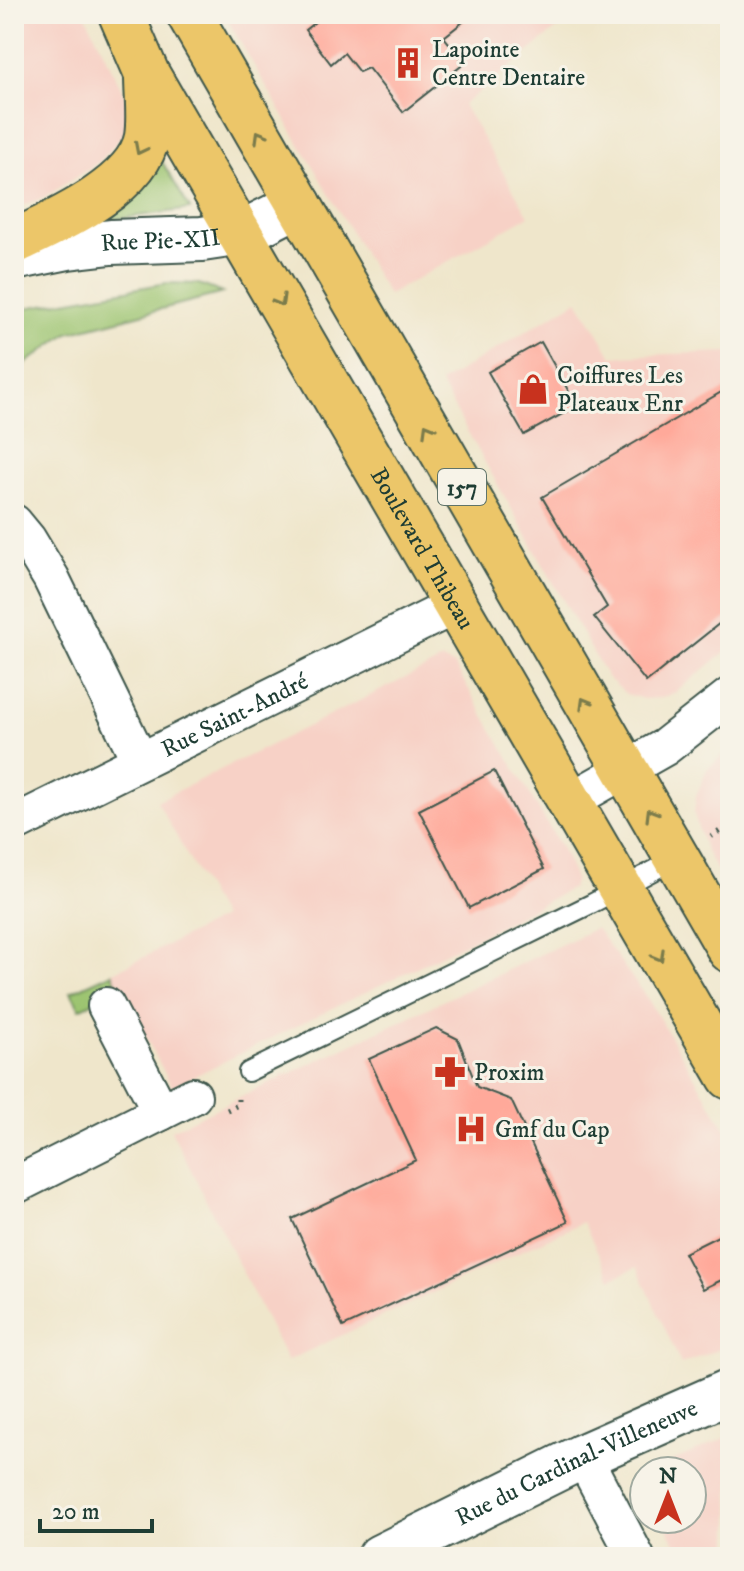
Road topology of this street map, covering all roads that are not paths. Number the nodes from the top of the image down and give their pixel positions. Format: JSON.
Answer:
{"nodes":[{"id":1,"x":121,"y":14,"type":"edge"},
{"id":2,"x":189,"y":14,"type":"edge"},
{"id":3,"x":147,"y":74,"type":"junction"},
{"id":4,"x":299,"y":204,"type":"junction"},
{"id":5,"x":242,"y":233,"type":"junction"},
{"id":6,"x":14,"y":242,"type":"edge"},
{"id":7,"x":14,"y":258,"type":"edge"},
{"id":8,"x":14,"y":523,"type":"edge"},
{"id":9,"x":456,"y":605,"type":"junction"},
{"id":10,"x":730,"y":696,"type":"edge"},
{"id":11,"x":140,"y":761,"type":"junction"},
{"id":12,"x":625,"y":771,"type":"junction"},
{"id":13,"x":570,"y":801,"type":"junction"},
{"id":14,"x":14,"y":824,"type":"edge"},
{"id":15,"x":677,"y":858,"type":"junction"},
{"id":16,"x":620,"y":889,"type":"junction"},
{"id":17,"x":730,"y":950,"type":"edge"},
{"id":18,"x":106,"y":1006,"type":"dead end"},
{"id":19,"x":248,"y":1072,"type":"dead end"},
{"id":20,"x":730,"y":1077,"type":"edge"},
{"id":21,"x":14,"y":1186,"type":"edge"},
{"id":22,"x":730,"y":1391,"type":"edge"},
{"id":23,"x":583,"y":1456,"type":"junction"},
{"id":24,"x":380,"y":1557,"type":"edge"},
{"id":25,"x":636,"y":1557,"type":"edge"}],
"edges":[{"from":1,"to":3,"type":"main road","name":"Boulevard Thibeau","number":"157"},
{"from":4,"to":2,"type":"main road","number":"157","one_way":true},
{"from":3,"to":5,"type":"main road","name":"Boulevard Thibeau","number":"157"},
{"from":3,"to":6,"type":"main road","one_way":true},
{"from":4,"to":5,"type":"street","name":"Rue Pie-XII"},
{"from":12,"to":4,"type":"main road","number":"157","one_way":true},
{"from":5,"to":7,"type":"street","name":"Rue Pie-XII"},
{"from":5,"to":9,"type":"main road","name":"Boulevard Thibeau","number":"157","one_way":true},
{"from":8,"to":11,"type":"street"},
{"from":9,"to":11,"type":"street","name":"Rue Saint-André"},
{"from":9,"to":13,"type":"main road","name":"Boulevard Thibeau","number":"157"},
{"from":10,"to":12,"type":"street"},
{"from":11,"to":14,"type":"street","name":"Rue Saint-André"},
{"from":12,"to":13,"type":"street"},
{"from":15,"to":12,"type":"main road","number":"157","one_way":true},
{"from":13,"to":16,"type":"main road","name":"Boulevard Thibeau","number":"157"},
{"from":15,"to":16,"type":"lane"},
{"from":15,"to":17,"type":"main road","number":"157"},
{"from":16,"to":19,"type":"lane"},
{"from":16,"to":20,"type":"main road","name":"Boulevard Thibeau","number":"157","one_way":true},
{"from":18,"to":21,"type":"street"},
{"from":22,"to":23,"type":"street","name":"Rue du Cardinal-Villeneuve"},
{"from":23,"to":24,"type":"street","name":"Rue du Cardinal-Villeneuve"},
{"from":23,"to":25,"type":"street"}]}
